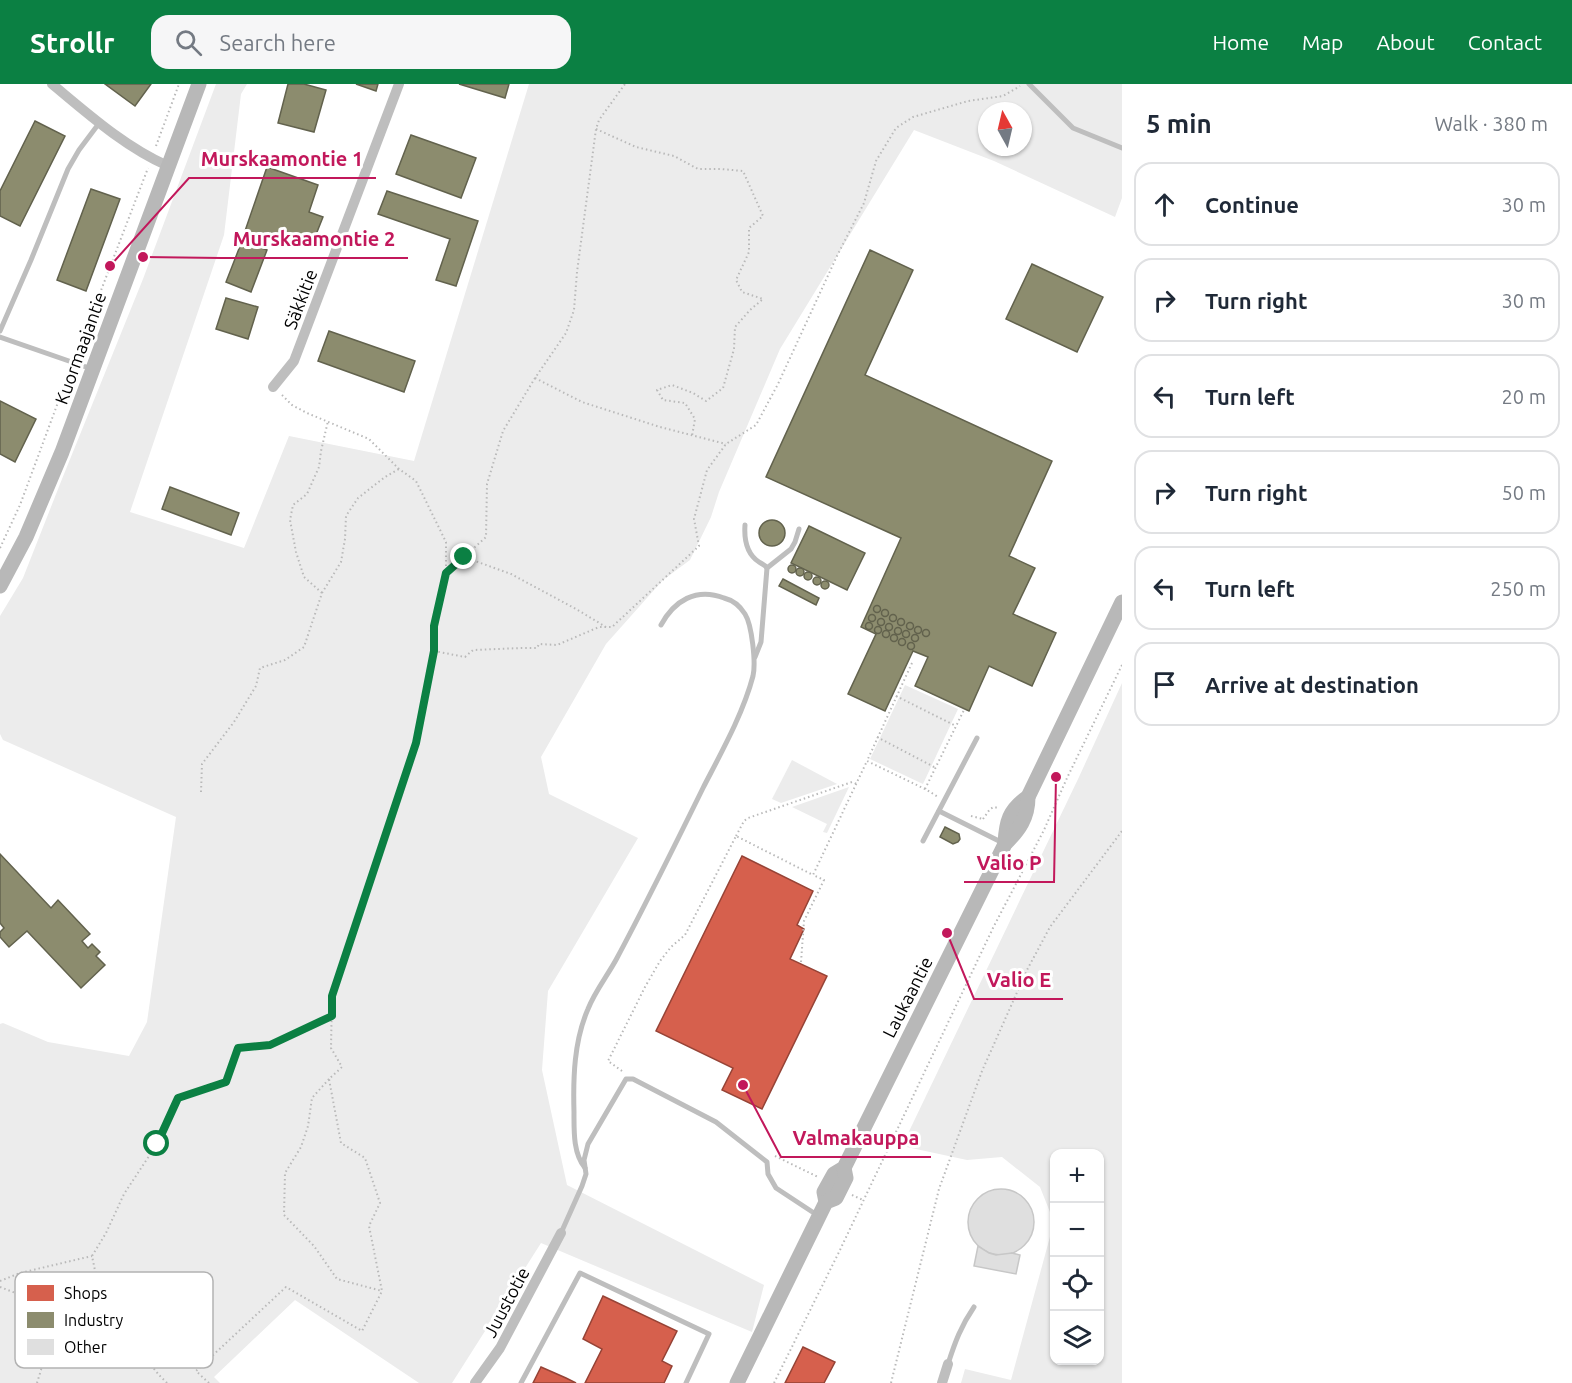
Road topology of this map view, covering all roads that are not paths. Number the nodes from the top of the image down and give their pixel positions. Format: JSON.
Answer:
{"nodes":[{"id":1,"x":52,"y":84,"type":"edge"},
{"id":2,"x":199,"y":84,"type":"edge"},
{"id":3,"x":399,"y":84,"type":"edge"},
{"id":4,"x":1029,"y":84,"type":"edge"},
{"id":5,"x":100,"y":122,"type":"junction"},
{"id":6,"x":1122,"y":148,"type":"edge"},
{"id":7,"x":168,"y":166,"type":"junction"},
{"id":8,"x":0,"y":331,"type":"edge"},
{"id":9,"x":0,"y":337,"type":"edge"},
{"id":10,"x":93,"y":369,"type":"junction"},
{"id":11,"x":273,"y":387,"type":"road end"},
{"id":12,"x":745,"y":525,"type":"dead end"},
{"id":13,"x":799,"y":529,"type":"dead end"},
{"id":14,"x":767,"y":568,"type":"junction"},
{"id":15,"x":0,"y":586,"type":"edge"},
{"id":16,"x":1122,"y":602,"type":"edge"},
{"id":17,"x":661,"y":626,"type":"dead end"},
{"id":18,"x":754,"y":658,"type":"junction"},
{"id":19,"x":977,"y":738,"type":"dead end"},
{"id":20,"x":939,"y":811,"type":"junction"},
{"id":21,"x":923,"y":841,"type":"dead end"},
{"id":22,"x":1005,"y":844,"type":"junction"},
{"id":23,"x":585,"y":1168,"type":"junction"},
{"id":24,"x":823,"y":1209,"type":"junction"},
{"id":25,"x":561,"y":1233,"type":"joint"},
{"id":26,"x":974,"y":1307,"type":"dead end"},
{"id":27,"x":948,"y":1364,"type":"joint"},
{"id":28,"x":475,"y":1383,"type":"edge"},
{"id":29,"x":521,"y":1383,"type":"edge"},
{"id":30,"x":686,"y":1383,"type":"edge"},
{"id":31,"x":737,"y":1383,"type":"edge"},
{"id":32,"x":942,"y":1383,"type":"edge"}],
"edges":[{"from":1,"to":5,"type":"street"},
{"from":2,"to":7,"type":"main road","name":"Kuormaajantie"},
{"from":3,"to":11,"type":"street","name":"Säkkitie"},
{"from":4,"to":6,"type":"lane"},
{"from":5,"to":7,"type":"street"},
{"from":5,"to":8,"type":"lane"},
{"from":7,"to":10,"type":"main road","name":"Kuormaajantie"},
{"from":9,"to":10,"type":"lane"},
{"from":10,"to":15,"type":"main road","name":"Kuormaajantie"},
{"from":12,"to":14,"type":"lane"},
{"from":13,"to":14,"type":"lane"},
{"from":14,"to":18,"type":"lane"},
{"from":16,"to":22,"type":"main road","name":"Laukaantie"},
{"from":17,"to":18,"type":"lane"},
{"from":18,"to":23,"type":"lane"},
{"from":19,"to":20,"type":"lane"},
{"from":20,"to":21,"type":"lane"},
{"from":20,"to":22,"type":"lane"},
{"from":22,"to":24,"type":"main road","name":"Laukaantie"},
{"from":23,"to":24,"type":"lane"},
{"from":23,"to":25,"type":"lane"},
{"from":24,"to":31,"type":"main road"},
{"from":25,"to":28,"type":"street","name":"Juustotie"},
{"from":26,"to":27,"type":"lane"},
{"from":27,"to":32,"type":"street"},
{"from":29,"to":30,"type":"lane"}]}
